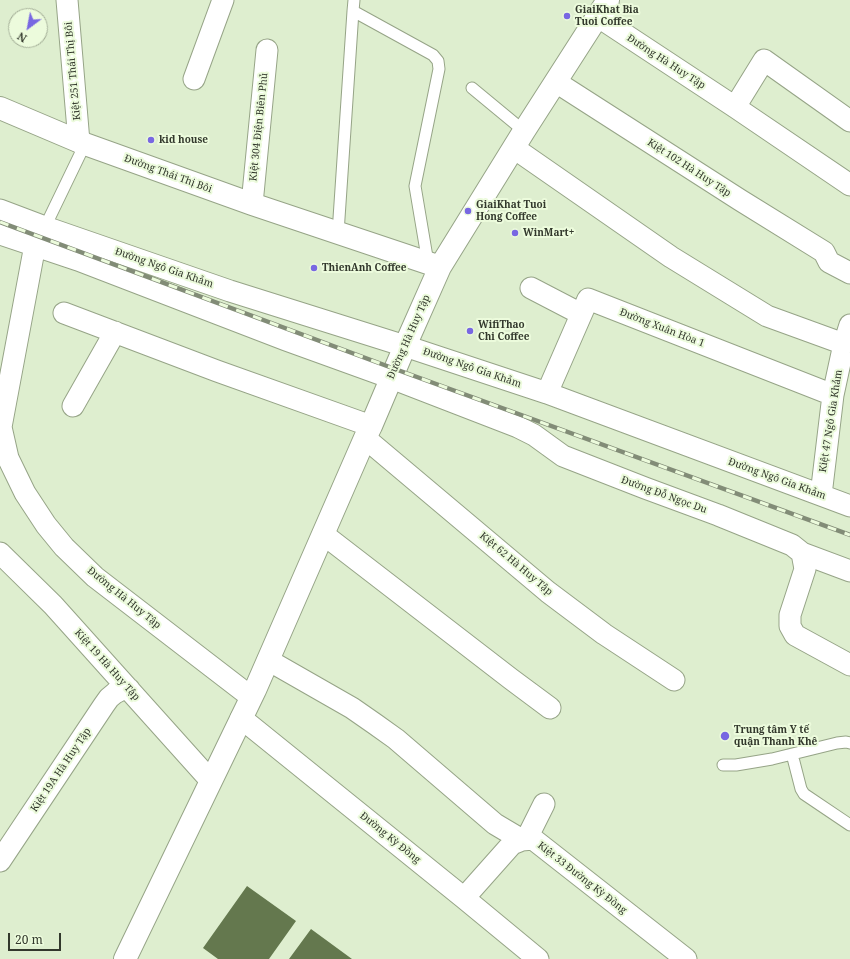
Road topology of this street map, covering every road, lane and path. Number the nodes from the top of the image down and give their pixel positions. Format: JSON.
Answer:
{"nodes":[{"id":1,"x":67,"y":0,"type":"edge"},
{"id":2,"x":223,"y":0,"type":"edge"},
{"id":3,"x":354,"y":5,"type":"edge"},
{"id":4,"x":603,"y":8,"type":"edge"},
{"id":5,"x":267,"y":50,"type":"dead end"},
{"id":6,"x":194,"y":79,"type":"dead end"},
{"id":7,"x":556,"y":82,"type":"junction"},
{"id":8,"x":472,"y":88,"type":"dead end"},
{"id":9,"x":735,"y":107,"type":"junction"},
{"id":10,"x":0,"y":108,"type":"edge"},
{"id":11,"x":850,"y":121,"type":"edge"},
{"id":12,"x":519,"y":140,"type":"junction"},
{"id":13,"x":82,"y":143,"type":"junction"},
{"id":14,"x":850,"y":185,"type":"edge"},
{"id":15,"x":252,"y":204,"type":"junction"},
{"id":16,"x":0,"y":210,"type":"edge"},
{"id":17,"x":45,"y":227,"type":"junction"},
{"id":18,"x":338,"y":233,"type":"junction"},
{"id":19,"x":0,"y":234,"type":"edge"},
{"id":20,"x":34,"y":245,"type":"junction"},
{"id":21,"x":434,"y":265,"type":"junction"},
{"id":22,"x":850,"y":273,"type":"edge"},
{"id":23,"x":531,"y":288,"type":"dead end"},
{"id":24,"x":64,"y":313,"type":"dead end"},
{"id":25,"x":581,"y":314,"type":"junction"},
{"id":26,"x":115,"y":332,"type":"junction"},
{"id":27,"x":847,"y":334,"type":"edge"},
{"id":28,"x":405,"y":346,"type":"junction"},
{"id":29,"x":391,"y":378,"type":"junction"},
{"id":30,"x":547,"y":393,"type":"junction"},
{"id":31,"x":833,"y":395,"type":"junction"},
{"id":32,"x":73,"y":406,"type":"dead end"},
{"id":33,"x":0,"y":426,"type":"edge"},
{"id":34,"x":368,"y":432,"type":"junction"},
{"id":35,"x":821,"y":495,"type":"junction"},
{"id":36,"x":850,"y":506,"type":"edge"},
{"id":37,"x":323,"y":534,"type":"junction"},
{"id":38,"x":0,"y":552,"type":"edge"},
{"id":39,"x":802,"y":554,"type":"junction"},
{"id":40,"x":850,"y":571,"type":"edge"},
{"id":41,"x":268,"y":660,"type":"junction"},
{"id":42,"x":850,"y":665,"type":"edge"},
{"id":43,"x":674,"y":680,"type":"dead end"},
{"id":44,"x":129,"y":689,"type":"junction"},
{"id":45,"x":251,"y":697,"type":"junction"},
{"id":46,"x":550,"y":708,"type":"dead end"},
{"id":47,"x":241,"y":718,"type":"junction"},
{"id":48,"x":850,"y":743,"type":"edge"},
{"id":49,"x":792,"y":754,"type":"junction"},
{"id":50,"x":723,"y":765,"type":"dead end"},
{"id":51,"x":211,"y":781,"type":"junction"},
{"id":52,"x":544,"y":804,"type":"dead end"},
{"id":53,"x":850,"y":825,"type":"edge"},
{"id":54,"x":525,"y":840,"type":"junction"},
{"id":55,"x":0,"y":861,"type":"edge"},
{"id":56,"x":464,"y":898,"type":"junction"},
{"id":57,"x":125,"y":959,"type":"edge"},
{"id":58,"x":538,"y":959,"type":"edge"},
{"id":59,"x":686,"y":959,"type":"edge"}],
"edges":[{"from":1,"to":13,"type":"street","name":"Kiệt 251 Thái Thị Bôi"},
{"from":2,"to":6,"type":"street"},
{"from":3,"to":18,"type":"lane"},
{"from":3,"to":21,"type":"lane"},
{"from":4,"to":7,"type":"street","name":"Đường Hà Huy Tập"},
{"from":4,"to":9,"type":"street","name":"Đường Hà Huy Tập"},
{"from":5,"to":15,"type":"street","name":"Kiệt 304 Điện Biên Phủ"},
{"from":7,"to":12,"type":"street","name":"Đường Hà Huy Tập"},
{"from":7,"to":22,"type":"street","name":"Kiệt 102 Hà Huy Tập"},
{"from":8,"to":12,"type":"lane"},
{"from":9,"to":11,"type":"street"},
{"from":9,"to":14,"type":"street","name":"Đường Hà Huy Tập"},
{"from":10,"to":13,"type":"street","name":"Đường Thái Thị Bôi"},
{"from":12,"to":21,"type":"street","name":"Đường Hà Huy Tập"},
{"from":12,"to":27,"type":"street"},
{"from":13,"to":15,"type":"street","name":"Đường Thái Thị Bôi"},
{"from":13,"to":17,"type":"lane"},
{"from":15,"to":18,"type":"street","name":"Đường Thái Thị Bôi"},
{"from":16,"to":17,"type":"street","name":"Đường Ngô Gia Khảm"},
{"from":17,"to":28,"type":"street","name":"Đường Ngô Gia Khảm"},
{"from":18,"to":21,"type":"street","name":"Đường Thái Thị Bôi"},
{"from":19,"to":20,"type":"street","name":"Đường Đỗ Ngọc Du"},
{"from":20,"to":29,"type":"street","name":"Đường Đỗ Ngọc Du"},
{"from":20,"to":33,"type":"street","name":"Đường Hà Huy Tập"},
{"from":21,"to":28,"type":"street","name":"Đường Hà Huy Tập"},
{"from":23,"to":25,"type":"street"},
{"from":24,"to":26,"type":"street"},
{"from":25,"to":30,"type":"street","name":"Đường Xuân Hòa 1"},
{"from":25,"to":31,"type":"street","name":"Đường Xuân Hòa 1"},
{"from":26,"to":32,"type":"street"},
{"from":26,"to":34,"type":"street"},
{"from":27,"to":31,"type":"street","name":"Kiệt 47 Ngô Gia Khảm"},
{"from":28,"to":29,"type":"street","name":"Đường Hà Huy Tập"},
{"from":28,"to":30,"type":"street","name":"Đường Ngô Gia Khảm"},
{"from":29,"to":34,"type":"street","name":"Đường Hà Huy Tập"},
{"from":29,"to":39,"type":"street","name":"Đường Đỗ Ngọc Du"},
{"from":30,"to":35,"type":"street","name":"Đường Ngô Gia Khảm"},
{"from":31,"to":35,"type":"street","name":"Kiệt 47 Ngô Gia Khảm"},
{"from":33,"to":45,"type":"street","name":"Đường Hà Huy Tập"},
{"from":34,"to":37,"type":"street","name":"Đường Hà Huy Tập"},
{"from":34,"to":43,"type":"street","name":"Kiệt 62 Hà Huy Tập"},
{"from":35,"to":36,"type":"street","name":"Đường Ngô Gia Khảm"},
{"from":37,"to":41,"type":"street","name":"Đường Hà Huy Tập"},
{"from":37,"to":46,"type":"street"},
{"from":38,"to":44,"type":"street","name":"Kiệt 19 Hà Huy Tập"},
{"from":39,"to":40,"type":"street","name":"Đường Đỗ Ngọc Du"},
{"from":39,"to":42,"type":"street"},
{"from":41,"to":45,"type":"street","name":"Đường Hà Huy Tập"},
{"from":41,"to":54,"type":"street","name":"Kiệt 33 Đường Kỳ Đồng"},
{"from":44,"to":51,"type":"street","name":"Kiệt 19 Hà Huy Tập"},
{"from":44,"to":55,"type":"street","name":"Kiệt 19A Hà Huy Tập"},
{"from":45,"to":47,"type":"street","name":"Đường Hà Huy Tập"},
{"from":47,"to":51,"type":"street","name":"Đường Hà Huy Tập"},
{"from":47,"to":56,"type":"street","name":"Đường Kỳ Đồng"},
{"from":48,"to":49,"type":"lane"},
{"from":49,"to":50,"type":"lane"},
{"from":49,"to":53,"type":"lane"},
{"from":51,"to":57,"type":"street","name":"Đường Hà Huy Tập"},
{"from":52,"to":54,"type":"street"},
{"from":54,"to":56,"type":"street"},
{"from":54,"to":59,"type":"street","name":"Kiệt 33 Đường Kỳ Đồng"},
{"from":56,"to":58,"type":"street","name":"Đường Kỳ Đồng"}]}
